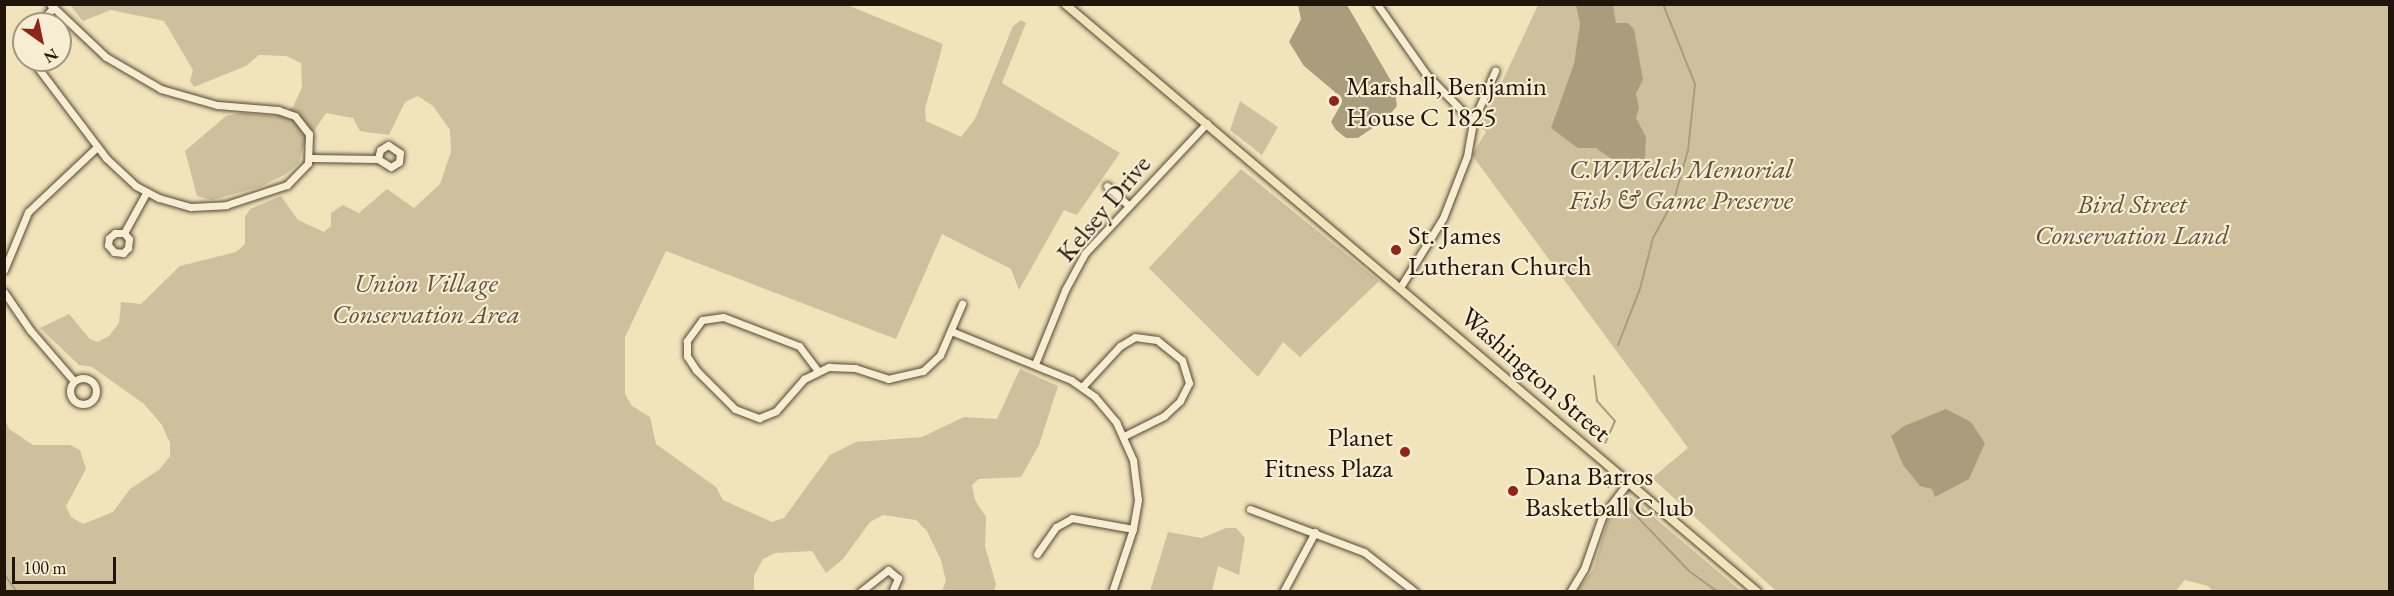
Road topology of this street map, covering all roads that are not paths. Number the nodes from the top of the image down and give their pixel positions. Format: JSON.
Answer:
{"nodes":[{"id":1,"x":1065,"y":4,"type":"edge"},
{"id":2,"x":1377,"y":4,"type":"edge"},
{"id":3,"x":52,"y":6,"type":"edge"},
{"id":4,"x":1494,"y":71,"type":"dead end"},
{"id":5,"x":41,"y":72,"type":"edge"},
{"id":6,"x":1473,"y":122,"type":"junction"},
{"id":7,"x":1207,"y":123,"type":"junction"},
{"id":8,"x":97,"y":147,"type":"junction"},
{"id":9,"x":310,"y":158,"type":"junction"},
{"id":10,"x":378,"y":159,"type":"dead end"},
{"id":11,"x":1107,"y":186,"type":"dead end"},
{"id":12,"x":146,"y":193,"type":"junction"},
{"id":13,"x":1128,"y":206,"type":"junction"},
{"id":14,"x":124,"y":233,"type":"dead end"},
{"id":15,"x":13,"y":246,"type":"junction"},
{"id":16,"x":4,"y":253,"type":"edge"},
{"id":17,"x":4,"y":270,"type":"edge"},
{"id":18,"x":1401,"y":286,"type":"junction"},
{"id":19,"x":4,"y":292,"type":"edge"},
{"id":20,"x":962,"y":304,"type":"dead end"},
{"id":21,"x":951,"y":331,"type":"junction"},
{"id":22,"x":1035,"y":364,"type":"junction"},
{"id":23,"x":818,"y":370,"type":"junction"},
{"id":24,"x":74,"y":381,"type":"dead end"},
{"id":25,"x":1082,"y":387,"type":"junction"},
{"id":26,"x":1124,"y":436,"type":"junction"},
{"id":27,"x":1629,"y":481,"type":"junction"},
{"id":28,"x":1250,"y":509,"type":"dead end"},
{"id":29,"x":1133,"y":529,"type":"junction"},
{"id":30,"x":1316,"y":532,"type":"junction"},
{"id":31,"x":1037,"y":554,"type":"dead end"},
{"id":32,"x":860,"y":591,"type":"edge"},
{"id":33,"x":891,"y":591,"type":"edge"},
{"id":34,"x":1112,"y":591,"type":"edge"},
{"id":35,"x":1283,"y":591,"type":"edge"},
{"id":36,"x":1415,"y":591,"type":"edge"},
{"id":37,"x":1570,"y":591,"type":"edge"},
{"id":38,"x":1757,"y":591,"type":"edge"}],
"edges":[{"from":1,"to":7,"type":"main road","name":"Washington Street"},
{"from":2,"to":6,"type":"street"},
{"from":3,"to":9,"type":"street"},
{"from":4,"to":6,"type":"street"},
{"from":5,"to":8,"type":"street"},
{"from":6,"to":18,"type":"street"},
{"from":7,"to":13,"type":"street","name":"Kelsey Drive"},
{"from":7,"to":18,"type":"main road","name":"Washington Street"},
{"from":8,"to":12,"type":"street"},
{"from":8,"to":15,"type":"street"},
{"from":9,"to":10,"type":"street"},
{"from":9,"to":12,"type":"street"},
{"from":11,"to":13,"type":"street"},
{"from":12,"to":14,"type":"street"},
{"from":13,"to":22,"type":"street","name":"Kelsey Drive"},
{"from":15,"to":16,"type":"street"},
{"from":15,"to":17,"type":"street"},
{"from":18,"to":27,"type":"main road","name":"Washington Street"},
{"from":19,"to":24,"type":"street"},
{"from":20,"to":21,"type":"street"},
{"from":21,"to":22,"type":"street"},
{"from":21,"to":23,"type":"street"},
{"from":22,"to":25,"type":"street"},
{"from":23,"to":23,"type":"street"},
{"from":25,"to":26,"type":"street"},
{"from":25,"to":26,"type":"street"},
{"from":26,"to":29,"type":"street"},
{"from":27,"to":37,"type":"street"},
{"from":27,"to":38,"type":"main road","name":"Washington Street"},
{"from":28,"to":30,"type":"street"},
{"from":29,"to":31,"type":"street"},
{"from":29,"to":34,"type":"street"},
{"from":30,"to":35,"type":"street"},
{"from":30,"to":36,"type":"street"},
{"from":32,"to":33,"type":"street"}]}
